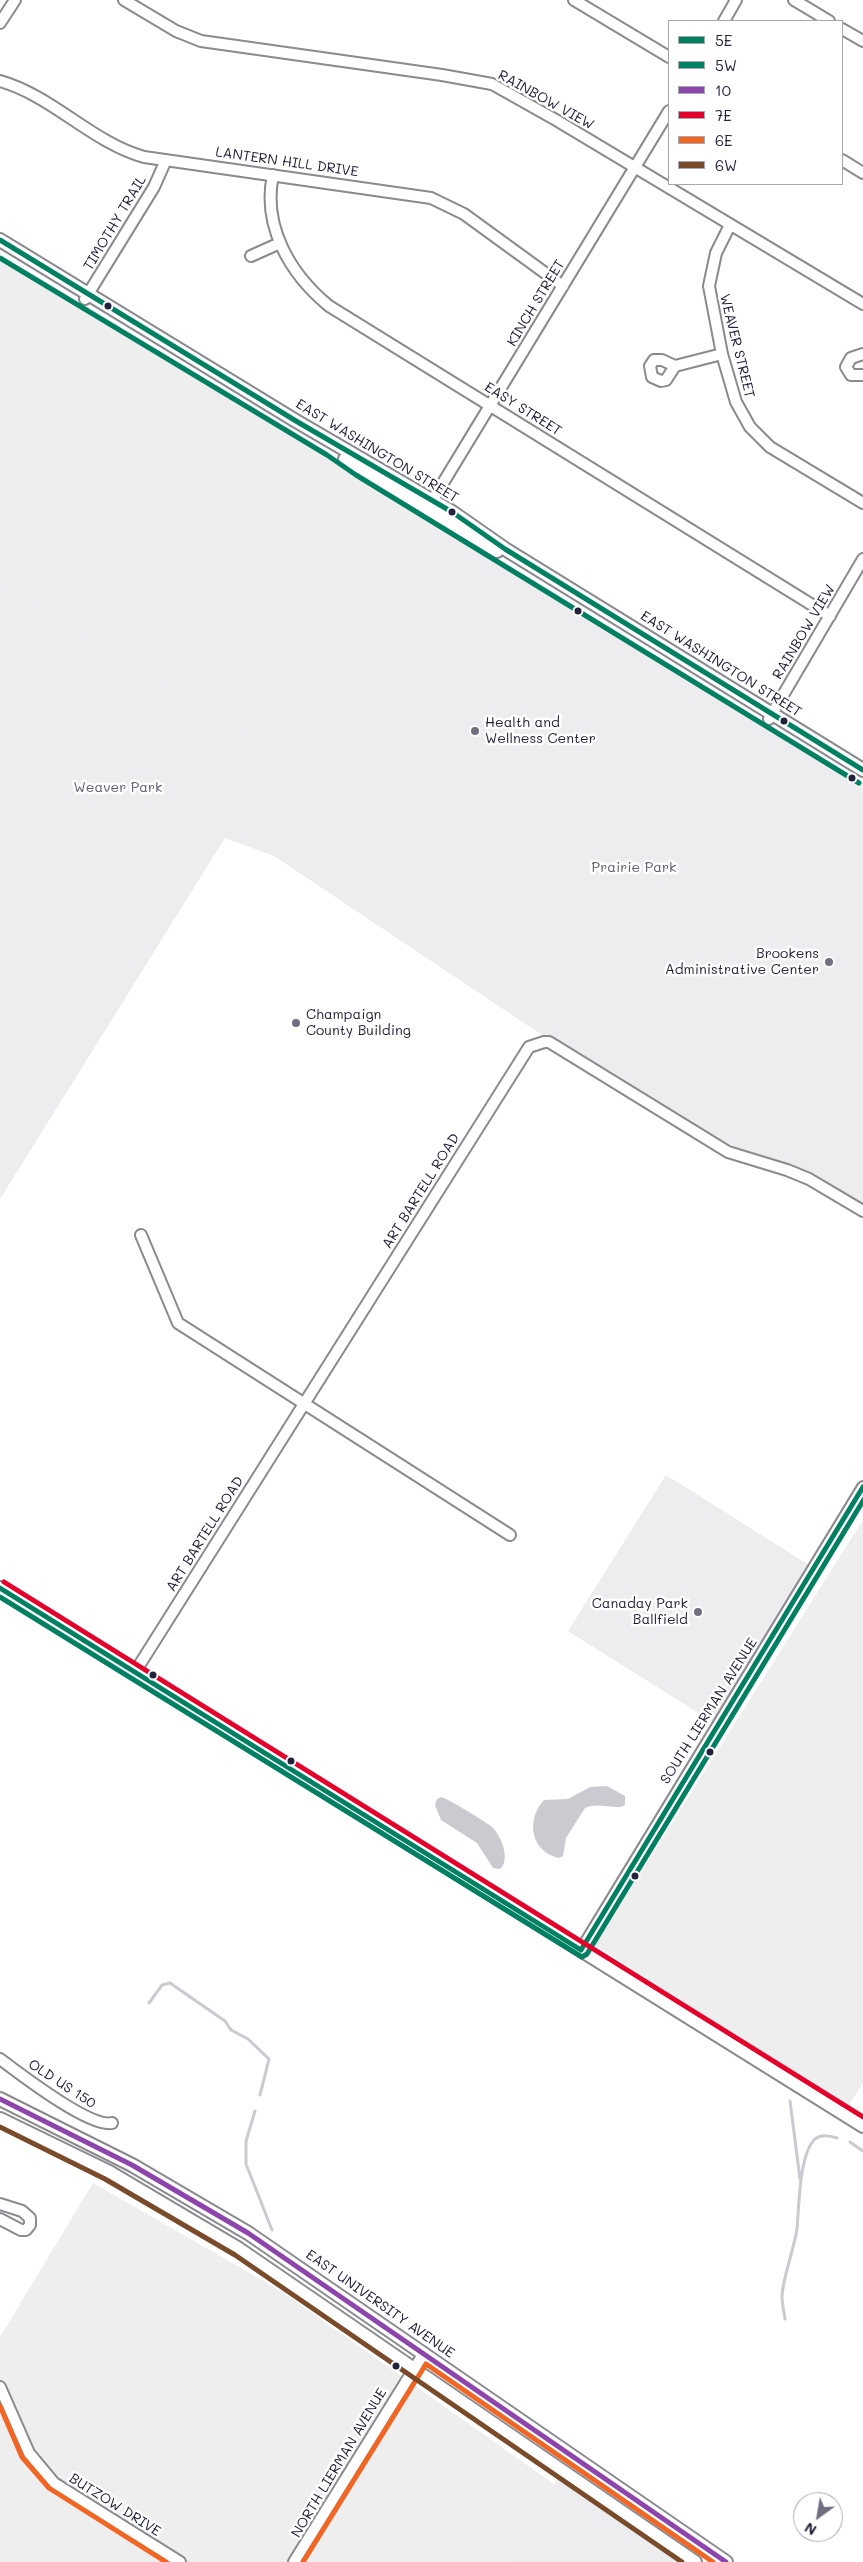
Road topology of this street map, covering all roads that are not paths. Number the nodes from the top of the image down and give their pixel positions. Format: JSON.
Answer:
{"nodes":[{"id":1,"x":15,"y":0,"type":"edge"},
{"id":2,"x":124,"y":0,"type":"edge"},
{"id":3,"x":574,"y":0,"type":"edge"},
{"id":4,"x":736,"y":0,"type":"edge"},
{"id":5,"x":794,"y":0,"type":"edge"},
{"id":6,"x":725,"y":20,"type":"edge"},
{"id":7,"x":827,"y":20,"type":"edge"},
{"id":8,"x":0,"y":23,"type":"edge"},
{"id":9,"x":843,"y":30,"type":"edge"},
{"id":10,"x":863,"y":41,"type":"edge"},
{"id":11,"x":668,"y":56,"type":"edge"},
{"id":12,"x":0,"y":81,"type":"edge"},
{"id":13,"x":668,"y":113,"type":"edge"},
{"id":14,"x":166,"y":160,"type":"junction"},
{"id":15,"x":843,"y":161,"type":"edge"},
{"id":16,"x":635,"y":168,"type":"junction"},
{"id":17,"x":863,"y":173,"type":"edge"},
{"id":18,"x":274,"y":175,"type":"junction"},
{"id":19,"x":730,"y":225,"type":"junction"},
{"id":20,"x":0,"y":240,"type":"edge"},
{"id":21,"x":280,"y":243,"type":"junction"},
{"id":22,"x":0,"y":249,"type":"edge"},
{"id":23,"x":251,"y":256,"type":"dead end"},
{"id":24,"x":563,"y":286,"type":"junction"},
{"id":25,"x":86,"y":297,"type":"junction"},
{"id":26,"x":863,"y":304,"type":"edge"},
{"id":27,"x":722,"y":354,"type":"junction"},
{"id":28,"x":863,"y":354,"type":"edge"},
{"id":29,"x":674,"y":366,"type":"dead end"},
{"id":30,"x":863,"y":375,"type":"edge"},
{"id":31,"x":490,"y":406,"type":"junction"},
{"id":32,"x":863,"y":503,"type":"edge"},
{"id":33,"x":429,"y":506,"type":"junction"},
{"id":34,"x":863,"y":559,"type":"edge"},
{"id":35,"x":830,"y":616,"type":"junction"},
{"id":36,"x":770,"y":716,"type":"junction"},
{"id":37,"x":863,"y":770,"type":"edge"},
{"id":38,"x":863,"y":778,"type":"edge"},
{"id":39,"x":863,"y":1211,"type":"edge"},
{"id":40,"x":141,"y":1235,"type":"dead end"},
{"id":41,"x":303,"y":1403,"type":"junction"},
{"id":42,"x":863,"y":1487,"type":"edge"},
{"id":43,"x":510,"y":1535,"type":"dead end"},
{"id":44,"x":0,"y":1588,"type":"edge"},
{"id":45,"x":135,"y":1672,"type":"junction"},
{"id":46,"x":581,"y":1950,"type":"junction"},
{"id":47,"x":0,"y":2059,"type":"edge"},
{"id":48,"x":0,"y":2099,"type":"edge"},
{"id":49,"x":0,"y":2119,"type":"edge"},
{"id":50,"x":112,"y":2123,"type":"dead end"},
{"id":51,"x":863,"y":2126,"type":"edge"},
{"id":52,"x":0,"y":2204,"type":"edge"},
{"id":53,"x":0,"y":2219,"type":"edge"},
{"id":54,"x":424,"y":2353,"type":"junction"},
{"id":55,"x":414,"y":2368,"type":"junction"},
{"id":56,"x":0,"y":2387,"type":"edge"},
{"id":57,"x":180,"y":2562,"type":"edge"},
{"id":58,"x":294,"y":2562,"type":"edge"},
{"id":59,"x":696,"y":2562,"type":"edge"},
{"id":60,"x":726,"y":2562,"type":"edge"}],
"edges":[{"from":1,"to":8,"type":"street"},
{"from":2,"to":16,"type":"street","name":"RAINBOW VIEW"},
{"from":3,"to":11,"type":"street"},
{"from":4,"to":6,"type":"street"},
{"from":5,"to":7,"type":"street"},
{"from":9,"to":10,"type":"street"},
{"from":12,"to":14,"type":"street","name":"LANTERN HILL DRIVE"},
{"from":13,"to":16,"type":"street","name":"KINCH STREET"},
{"from":14,"to":18,"type":"street","name":"LANTERN HILL DRIVE"},
{"from":14,"to":25,"type":"street","name":"TIMOTHY TRAIL"},
{"from":15,"to":17,"type":"street"},
{"from":16,"to":19,"type":"street","name":"RAINBOW VIEW"},
{"from":16,"to":24,"type":"street","name":"KINCH STREET"},
{"from":18,"to":21,"type":"street","name":"EASY STREET"},
{"from":18,"to":24,"type":"street","name":"LANTERN HILL DRIVE"},
{"from":19,"to":26,"type":"street","name":"RAINBOW VIEW"},
{"from":19,"to":27,"type":"street","name":"WEAVER STREET"},
{"from":20,"to":25,"type":"main road","name":"EAST WASHINGTON STREET"},
{"from":21,"to":23,"type":"street"},
{"from":21,"to":31,"type":"street","name":"EASY STREET"},
{"from":22,"to":25,"type":"main road","name":"EAST WASHINGTON STREET"},
{"from":24,"to":31,"type":"street","name":"KINCH STREET"},
{"from":25,"to":33,"type":"main road","name":"EAST WASHINGTON STREET"},
{"from":27,"to":29,"type":"street"},
{"from":27,"to":32,"type":"street","name":"WEAVER STREET"},
{"from":28,"to":30,"type":"street"},
{"from":31,"to":33,"type":"street","name":"KINCH STREET"},
{"from":31,"to":35,"type":"street","name":"EASY STREET"},
{"from":33,"to":36,"type":"main road","name":"EAST WASHINGTON STREET"},
{"from":34,"to":35,"type":"street","name":"RAINBOW VIEW"},
{"from":35,"to":36,"type":"street","name":"RAINBOW VIEW"},
{"from":36,"to":37,"type":"main road","name":"EAST WASHINGTON STREET"},
{"from":36,"to":38,"type":"main road","name":"EAST WASHINGTON STREET"},
{"from":39,"to":41,"type":"street","name":"ART BARTELL ROAD"},
{"from":40,"to":41,"type":"street"},
{"from":41,"to":43,"type":"street"},
{"from":41,"to":45,"type":"street","name":"ART BARTELL ROAD"},
{"from":42,"to":46,"type":"street","name":"SOUTH LIERMAN AVENUE"},
{"from":44,"to":45,"type":"main road"},
{"from":45,"to":46,"type":"main road"},
{"from":46,"to":51,"type":"main road"},
{"from":47,"to":50,"type":"street","name":"OLD US 150"},
{"from":48,"to":54,"type":"main road","name":"EAST UNIVERSITY AVENUE"},
{"from":49,"to":55,"type":"main road"},
{"from":52,"to":53,"type":"street"},
{"from":54,"to":55,"type":"street","name":"NORTH LIERMAN AVENUE"},
{"from":54,"to":60,"type":"main road","name":"EAST UNIVERSITY AVENUE"},
{"from":55,"to":58,"type":"street","name":"NORTH LIERMAN AVENUE"},
{"from":55,"to":59,"type":"main road"},
{"from":56,"to":57,"type":"street","name":"BUTZOW DRIVE"}]}
